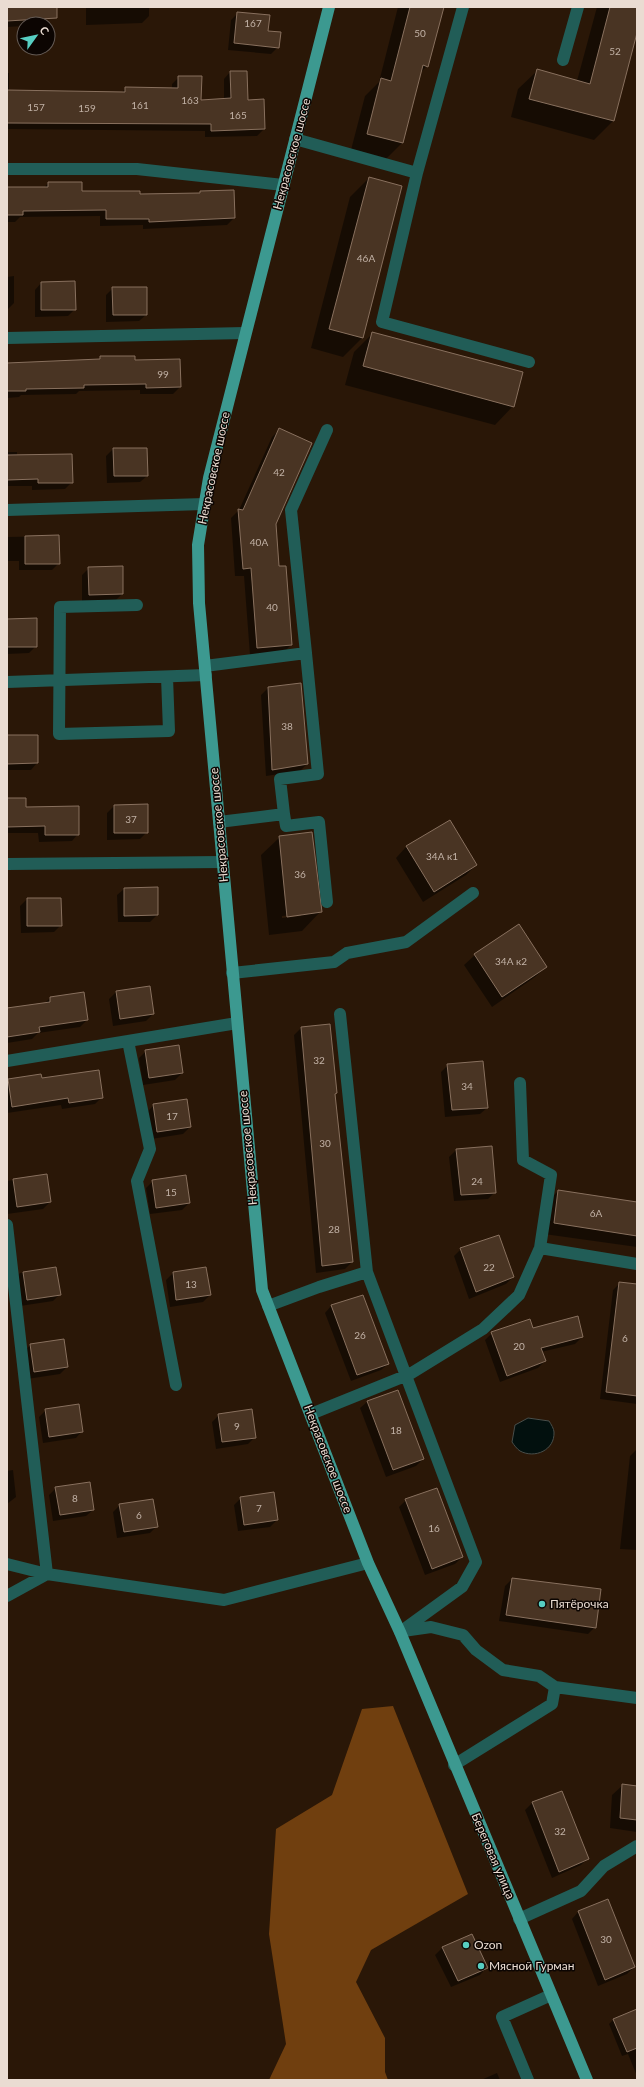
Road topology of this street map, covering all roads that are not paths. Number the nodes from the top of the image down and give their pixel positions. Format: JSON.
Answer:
{"nodes":[{"id":1,"x":329,"y":7,"type":"edge"},
{"id":2,"x":463,"y":7,"type":"edge"},
{"id":3,"x":578,"y":7,"type":"edge"},
{"id":4,"x":563,"y":60,"type":"dead end"},
{"id":5,"x":295,"y":139,"type":"junction"},
{"id":6,"x":7,"y":169,"type":"edge"},
{"id":7,"x":417,"y":173,"type":"junction"},
{"id":8,"x":283,"y":185,"type":"junction"},
{"id":9,"x":245,"y":333,"type":"junction"},
{"id":10,"x":7,"y":338,"type":"edge"},
{"id":11,"x":528,"y":362,"type":"dead end"},
{"id":12,"x":327,"y":430,"type":"dead end"},
{"id":13,"x":204,"y":504,"type":"junction"},
{"id":14,"x":7,"y":510,"type":"edge"},
{"id":15,"x":137,"y":605,"type":"dead end"},
{"id":16,"x":306,"y":653,"type":"junction"},
{"id":17,"x":205,"y":671,"type":"junction"},
{"id":18,"x":167,"y":677,"type":"junction"},
{"id":19,"x":59,"y":680,"type":"junction"},
{"id":20,"x":7,"y":682,"type":"edge"},
{"id":21,"x":284,"y":814,"type":"junction"},
{"id":22,"x":219,"y":822,"type":"junction"},
{"id":23,"x":222,"y":862,"type":"junction"},
{"id":24,"x":7,"y":864,"type":"edge"},
{"id":25,"x":473,"y":893,"type":"dead end"},
{"id":26,"x":327,"y":902,"type":"dead end"},
{"id":27,"x":232,"y":973,"type":"junction"},
{"id":28,"x":340,"y":1014,"type":"dead end"},
{"id":29,"x":237,"y":1023,"type":"junction"},
{"id":30,"x":128,"y":1041,"type":"junction"},
{"id":31,"x":7,"y":1061,"type":"edge"},
{"id":32,"x":520,"y":1083,"type":"dead end"},
{"id":33,"x":7,"y":1225,"type":"edge"},
{"id":34,"x":540,"y":1248,"type":"junction"},
{"id":35,"x":637,"y":1264,"type":"edge"},
{"id":36,"x":367,"y":1272,"type":"junction"},
{"id":37,"x":268,"y":1306,"type":"junction"},
{"id":38,"x":405,"y":1376,"type":"junction"},
{"id":39,"x":176,"y":1385,"type":"dead end"},
{"id":40,"x":311,"y":1414,"type":"junction"},
{"id":41,"x":368,"y":1563,"type":"junction"},
{"id":42,"x":7,"y":1564,"type":"edge"},
{"id":43,"x":47,"y":1574,"type":"junction"},
{"id":44,"x":7,"y":1596,"type":"edge"},
{"id":45,"x":400,"y":1632,"type":"junction"},
{"id":46,"x":555,"y":1687,"type":"junction"},
{"id":47,"x":637,"y":1698,"type":"edge"},
{"id":48,"x":454,"y":1765,"type":"junction"},
{"id":49,"x":637,"y":1846,"type":"edge"},
{"id":50,"x":519,"y":1919,"type":"junction"},
{"id":51,"x":551,"y":1995,"type":"junction"},
{"id":52,"x":528,"y":2080,"type":"edge"},
{"id":53,"x":587,"y":2080,"type":"edge"}],
"edges":[{"from":1,"to":5,"type":"main road","name":"Некрасовское шоссе"},
{"from":2,"to":7,"type":"street"},
{"from":3,"to":4,"type":"street"},
{"from":5,"to":7,"type":"street"},
{"from":5,"to":8,"type":"main road","name":"Некрасовское шоссе"},
{"from":6,"to":8,"type":"street"},
{"from":7,"to":11,"type":"street"},
{"from":8,"to":9,"type":"main road","name":"Некрасовское шоссе"},
{"from":9,"to":10,"type":"street"},
{"from":9,"to":13,"type":"main road","name":"Некрасовское шоссе"},
{"from":12,"to":16,"type":"street"},
{"from":13,"to":14,"type":"street"},
{"from":13,"to":17,"type":"main road","name":"Некрасовское шоссе"},
{"from":15,"to":19,"type":"street"},
{"from":16,"to":17,"type":"street"},
{"from":16,"to":21,"type":"street"},
{"from":17,"to":18,"type":"street"},
{"from":17,"to":22,"type":"main road","name":"Некрасовское шоссе"},
{"from":18,"to":19,"type":"street"},
{"from":18,"to":19,"type":"street"},
{"from":19,"to":20,"type":"street"},
{"from":21,"to":22,"type":"street"},
{"from":21,"to":26,"type":"street"},
{"from":22,"to":23,"type":"main road","name":"Некрасовское шоссе"},
{"from":23,"to":24,"type":"street"},
{"from":23,"to":27,"type":"main road","name":"Некрасовское шоссе"},
{"from":25,"to":27,"type":"street"},
{"from":27,"to":29,"type":"main road","name":"Некрасовское шоссе"},
{"from":28,"to":36,"type":"street"},
{"from":29,"to":30,"type":"street"},
{"from":29,"to":37,"type":"main road","name":"Некрасовское шоссе"},
{"from":30,"to":31,"type":"street"},
{"from":30,"to":39,"type":"street"},
{"from":32,"to":34,"type":"street"},
{"from":33,"to":43,"type":"street"},
{"from":34,"to":35,"type":"street"},
{"from":34,"to":38,"type":"street"},
{"from":36,"to":37,"type":"street"},
{"from":36,"to":38,"type":"street"},
{"from":37,"to":40,"type":"main road","name":"Некрасовское шоссе"},
{"from":38,"to":40,"type":"street"},
{"from":38,"to":45,"type":"street"},
{"from":40,"to":41,"type":"main road","name":"Некрасовское шоссе"},
{"from":41,"to":43,"type":"street"},
{"from":41,"to":45,"type":"main road","name":"Некрасовское шоссе"},
{"from":42,"to":43,"type":"street"},
{"from":43,"to":44,"type":"street"},
{"from":45,"to":46,"type":"street"},
{"from":45,"to":48,"type":"main road","name":"Береговая улица"},
{"from":46,"to":47,"type":"street"},
{"from":46,"to":48,"type":"street"},
{"from":48,"to":50,"type":"main road","name":"Береговая улица"},
{"from":49,"to":50,"type":"street"},
{"from":50,"to":51,"type":"main road","name":"Береговая улица"},
{"from":51,"to":52,"type":"street"},
{"from":51,"to":53,"type":"main road","name":"Береговая улица"}]}
